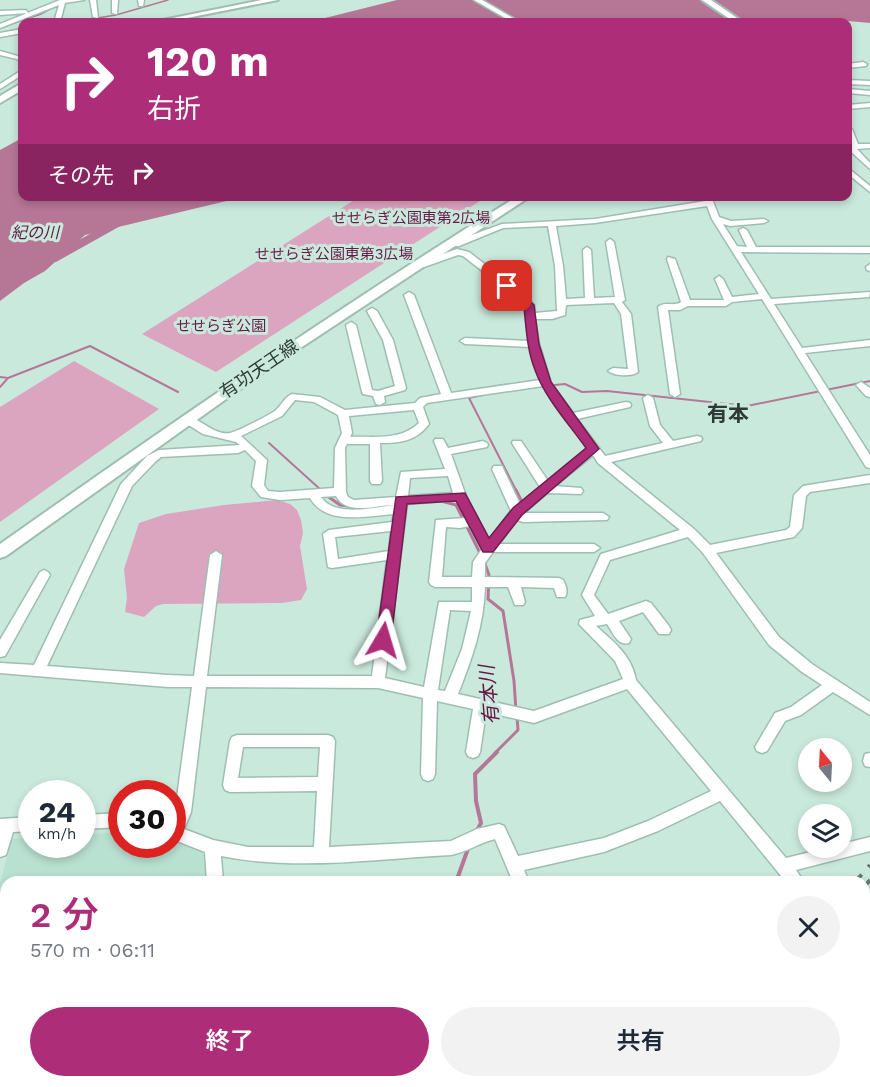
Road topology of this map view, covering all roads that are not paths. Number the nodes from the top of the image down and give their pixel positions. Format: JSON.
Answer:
{"nodes":[{"id":1,"x":81,"y":0,"type":"edge"},
{"id":2,"x":93,"y":0,"type":"edge"},
{"id":3,"x":115,"y":0,"type":"edge"},
{"id":4,"x":274,"y":0,"type":"edge"},
{"id":5,"x":477,"y":0,"type":"edge"},
{"id":6,"x":706,"y":0,"type":"edge"},
{"id":7,"x":63,"y":2,"type":"edge"},
{"id":8,"x":39,"y":12,"type":"junction"},
{"id":9,"x":0,"y":13,"type":"edge"},
{"id":10,"x":115,"y":13,"type":"dead end"},
{"id":11,"x":96,"y":17,"type":"dead end"},
{"id":12,"x":22,"y":18,"type":"edge"},
{"id":13,"x":58,"y":18,"type":"edge"},
{"id":14,"x":178,"y":18,"type":"edge"},
{"id":15,"x":509,"y":18,"type":"edge"},
{"id":16,"x":733,"y":18,"type":"edge"},
{"id":17,"x":18,"y":20,"type":"edge"},
{"id":18,"x":0,"y":21,"type":"edge"},
{"id":19,"x":14,"y":21,"type":"junction"},
{"id":20,"x":0,"y":26,"type":"edge"},
{"id":21,"x":18,"y":33,"type":"edge"},
{"id":22,"x":2,"y":36,"type":"edge"},
{"id":23,"x":13,"y":39,"type":"dead end"},
{"id":24,"x":0,"y":53,"type":"edge"},
{"id":25,"x":18,"y":58,"type":"edge"},
{"id":26,"x":18,"y":75,"type":"edge"},
{"id":27,"x":0,"y":77,"type":"edge"},
{"id":28,"x":12,"y":79,"type":"junction"},
{"id":29,"x":852,"y":82,"type":"edge"},
{"id":30,"x":18,"y":83,"type":"edge"},
{"id":31,"x":870,"y":83,"type":"edge"},
{"id":32,"x":1,"y":89,"type":"edge"},
{"id":33,"x":18,"y":89,"type":"edge"},
{"id":34,"x":852,"y":91,"type":"edge"},
{"id":35,"x":870,"y":93,"type":"edge"},
{"id":36,"x":0,"y":100,"type":"edge"},
{"id":37,"x":852,"y":105,"type":"edge"},
{"id":38,"x":870,"y":105,"type":"edge"},
{"id":39,"x":870,"y":146,"type":"edge"},
{"id":40,"x":852,"y":147,"type":"edge"},
{"id":41,"x":852,"y":148,"type":"edge"},
{"id":42,"x":870,"y":167,"type":"edge"},
{"id":43,"x":852,"y":174,"type":"edge"},
{"id":44,"x":870,"y":190,"type":"edge"},
{"id":45,"x":518,"y":201,"type":"edge"},
{"id":46,"x":703,"y":201,"type":"edge"},
{"id":47,"x":708,"y":201,"type":"edge"},
{"id":48,"x":716,"y":219,"type":"junction"},
{"id":49,"x":764,"y":221,"type":"dead end"},
{"id":50,"x":552,"y":223,"type":"junction"},
{"id":51,"x":742,"y":230,"type":"dead end"},
{"id":52,"x":610,"y":242,"type":"dead end"},
{"id":53,"x":456,"y":244,"type":"dead end"},
{"id":54,"x":752,"y":248,"type":"junction"},
{"id":55,"x":735,"y":249,"type":"junction"},
{"id":56,"x":587,"y":250,"type":"dead end"},
{"id":57,"x":870,"y":250,"type":"edge"},
{"id":58,"x":671,"y":259,"type":"dead end"},
{"id":59,"x":416,"y":264,"type":"junction"},
{"id":60,"x":719,"y":279,"type":"dead end"},
{"id":61,"x":869,"y":294,"type":"edge"},
{"id":62,"x":409,"y":296,"type":"dead end"},
{"id":63,"x":768,"y":299,"type":"junction"},
{"id":64,"x":729,"y":300,"type":"junction"},
{"id":65,"x":617,"y":301,"type":"junction"},
{"id":66,"x":562,"y":302,"type":"junction"},
{"id":67,"x":590,"y":302,"type":"junction"},
{"id":68,"x":686,"y":303,"type":"junction"},
{"id":69,"x":372,"y":311,"type":"dead end"},
{"id":70,"x":530,"y":316,"type":"junction"},
{"id":71,"x":351,"y":325,"type":"dead end"},
{"id":72,"x":465,"y":341,"type":"dead end"},
{"id":73,"x":870,"y":343,"type":"edge"},
{"id":74,"x":534,"y":344,"type":"junction"},
{"id":75,"x":800,"y":351,"type":"junction"},
{"id":76,"x":613,"y":371,"type":"dead end"},
{"id":77,"x":547,"y":385,"type":"junction"},
{"id":78,"x":861,"y":385,"type":"dead end"},
{"id":79,"x":378,"y":394,"type":"junction"},
{"id":80,"x":675,"y":394,"type":"dead end"},
{"id":81,"x":870,"y":394,"type":"edge"},
{"id":82,"x":447,"y":397,"type":"junction"},
{"id":83,"x":648,"y":398,"type":"dead end"},
{"id":84,"x":626,"y":405,"type":"dead end"},
{"id":85,"x":418,"y":406,"type":"junction"},
{"id":86,"x":381,"y":409,"type":"junction"},
{"id":87,"x":342,"y":413,"type":"junction"},
{"id":88,"x":569,"y":417,"type":"junction"},
{"id":89,"x":186,"y":419,"type":"junction"},
{"id":90,"x":232,"y":436,"type":"junction"},
{"id":91,"x":698,"y":439,"type":"dead end"},
{"id":92,"x":344,"y":441,"type":"junction"},
{"id":93,"x":439,"y":441,"type":"dead end"},
{"id":94,"x":375,"y":442,"type":"junction"},
{"id":95,"x":517,"y":443,"type":"dead end"},
{"id":96,"x":483,"y":445,"type":"dead end"},
{"id":97,"x":247,"y":446,"type":"junction"},
{"id":98,"x":670,"y":446,"type":"junction"},
{"id":99,"x":593,"y":449,"type":"junction"},
{"id":100,"x":446,"y":452,"type":"junction"},
{"id":101,"x":602,"y":460,"type":"junction"},
{"id":102,"x":870,"y":464,"type":"edge"},
{"id":103,"x":498,"y":469,"type":"dead end"},
{"id":104,"x":452,"y":472,"type":"junction"},
{"id":105,"x":870,"y":479,"type":"edge"},
{"id":106,"x":376,"y":481,"type":"dead end"},
{"id":107,"x":545,"y":488,"type":"junction"},
{"id":108,"x":577,"y":491,"type":"dead end"},
{"id":109,"x":336,"y":492,"type":"junction"},
{"id":110,"x":316,"y":494,"type":"junction"},
{"id":111,"x":460,"y":496,"type":"junction"},
{"id":112,"x":401,"y":504,"type":"junction"},
{"id":113,"x":521,"y":512,"type":"junction"},
{"id":114,"x":603,"y":517,"type":"dead end"},
{"id":115,"x":467,"y":522,"type":"junction"},
{"id":116,"x":398,"y":526,"type":"junction"},
{"id":117,"x":690,"y":532,"type":"junction"},
{"id":118,"x":594,"y":548,"type":"dead end"},
{"id":119,"x":707,"y":550,"type":"junction"},
{"id":120,"x":0,"y":552,"type":"edge"},
{"id":121,"x":489,"y":552,"type":"junction"},
{"id":122,"x":216,"y":555,"type":"dead end"},
{"id":123,"x":394,"y":555,"type":"junction"},
{"id":124,"x":44,"y":575,"type":"dead end"},
{"id":125,"x":485,"y":582,"type":"junction"},
{"id":126,"x":513,"y":582,"type":"junction"},
{"id":127,"x":561,"y":594,"type":"dead end"},
{"id":128,"x":519,"y":602,"type":"dead end"},
{"id":129,"x":478,"y":607,"type":"junction"},
{"id":130,"x":608,"y":619,"type":"junction"},
{"id":131,"x":664,"y":630,"type":"dead end"},
{"id":132,"x":624,"y":639,"type":"dead end"},
{"id":133,"x":0,"y":652,"type":"edge"},
{"id":134,"x":0,"y":668,"type":"edge"},
{"id":135,"x":37,"y":672,"type":"junction"},
{"id":136,"x":200,"y":682,"type":"junction"},
{"id":137,"x":378,"y":682,"type":"junction"},
{"id":138,"x":630,"y":682,"type":"junction"},
{"id":139,"x":832,"y":685,"type":"junction"},
{"id":140,"x":430,"y":695,"type":"junction"},
{"id":141,"x":449,"y":699,"type":"junction"},
{"id":142,"x":480,"y":706,"type":"junction"},
{"id":143,"x":870,"y":710,"type":"edge"},
{"id":144,"x":762,"y":747,"type":"dead end"},
{"id":145,"x":473,"y":752,"type":"dead end"},
{"id":146,"x":428,"y":774,"type":"dead end"},
{"id":147,"x":324,"y":784,"type":"junction"},
{"id":148,"x":186,"y":789,"type":"edge"},
{"id":149,"x":723,"y":792,"type":"junction"},
{"id":150,"x":18,"y":825,"type":"edge"},
{"id":151,"x":3,"y":826,"type":"edge"},
{"id":152,"x":186,"y":837,"type":"edge"},
{"id":153,"x":870,"y":844,"type":"edge"},
{"id":154,"x":213,"y":847,"type":"junction"},
{"id":155,"x":0,"y":850,"type":"edge"},
{"id":156,"x":321,"y":855,"type":"junction"},
{"id":157,"x":515,"y":864,"type":"junction"},
{"id":158,"x":783,"y":866,"type":"junction"},
{"id":159,"x":215,"y":876,"type":"edge"},
{"id":160,"x":519,"y":876,"type":"edge"},
{"id":161,"x":791,"y":876,"type":"edge"}],
"edges":[{"from":1,"to":7,"type":"street"},
{"from":2,"to":11,"type":"street"},
{"from":3,"to":10,"type":"street"},
{"from":4,"to":14,"type":"main road"},
{"from":5,"to":15,"type":"street"},
{"from":6,"to":16,"type":"main road"},
{"from":7,"to":8,"type":"street"},
{"from":7,"to":13,"type":"street"},
{"from":8,"to":9,"type":"street"},
{"from":8,"to":12,"type":"street"},
{"from":17,"to":19,"type":"street"},
{"from":18,"to":19,"type":"street"},
{"from":19,"to":20,"type":"street"},
{"from":21,"to":22,"type":"street"},
{"from":22,"to":23,"type":"street"},
{"from":24,"to":25,"type":"street"},
{"from":26,"to":28,"type":"street"},
{"from":27,"to":28,"type":"street"},
{"from":28,"to":32,"type":"street"},
{"from":29,"to":31,"type":"street"},
{"from":30,"to":32,"type":"street"},
{"from":33,"to":36,"type":"main road"},
{"from":34,"to":35,"type":"street"},
{"from":37,"to":38,"type":"street"},
{"from":39,"to":40,"type":"street"},
{"from":41,"to":42,"type":"street"},
{"from":43,"to":44,"type":"street"},
{"from":45,"to":59,"type":"main road","name":"有功天王線"},
{"from":46,"to":50,"type":"street"},
{"from":47,"to":48,"type":"street"},
{"from":48,"to":49,"type":"street"},
{"from":48,"to":55,"type":"street"},
{"from":50,"to":53,"type":"street"},
{"from":50,"to":66,"type":"street"},
{"from":51,"to":54,"type":"street"},
{"from":52,"to":65,"type":"street"},
{"from":54,"to":55,"type":"street"},
{"from":54,"to":57,"type":"street"},
{"from":55,"to":63,"type":"street"},
{"from":56,"to":67,"type":"street"},
{"from":58,"to":68,"type":"street"},
{"from":59,"to":70,"type":"street"},
{"from":59,"to":89,"type":"main road","name":"有功天王線"},
{"from":60,"to":64,"type":"street"},
{"from":61,"to":63,"type":"street"},
{"from":62,"to":82,"type":"street"},
{"from":63,"to":64,"type":"street"},
{"from":63,"to":75,"type":"street"},
{"from":64,"to":68,"type":"street"},
{"from":65,"to":67,"type":"street"},
{"from":65,"to":76,"type":"street"},
{"from":66,"to":67,"type":"street"},
{"from":66,"to":70,"type":"street"},
{"from":68,"to":80,"type":"street"},
{"from":69,"to":79,"type":"street"},
{"from":70,"to":74,"type":"street"},
{"from":71,"to":79,"type":"street"},
{"from":72,"to":74,"type":"street"},
{"from":73,"to":75,"type":"street"},
{"from":74,"to":77,"type":"street"},
{"from":75,"to":102,"type":"street"},
{"from":77,"to":82,"type":"street"},
{"from":77,"to":88,"type":"street"},
{"from":78,"to":81,"type":"street"},
{"from":79,"to":86,"type":"street"},
{"from":82,"to":85,"type":"street"},
{"from":83,"to":98,"type":"street"},
{"from":84,"to":88,"type":"street"},
{"from":85,"to":86,"type":"street"},
{"from":85,"to":94,"type":"street"},
{"from":86,"to":87,"type":"street"},
{"from":87,"to":90,"type":"street"},
{"from":87,"to":92,"type":"street"},
{"from":88,"to":99,"type":"street"},
{"from":89,"to":90,"type":"street"},
{"from":89,"to":120,"type":"main road","name":"有功天王線"},
{"from":90,"to":97,"type":"street"},
{"from":91,"to":98,"type":"street"},
{"from":92,"to":94,"type":"street"},
{"from":92,"to":109,"type":"street"},
{"from":93,"to":100,"type":"street"},
{"from":94,"to":106,"type":"street"},
{"from":95,"to":107,"type":"street"},
{"from":96,"to":100,"type":"street"},
{"from":97,"to":110,"type":"street"},
{"from":97,"to":135,"type":"street"},
{"from":98,"to":101,"type":"street"},
{"from":99,"to":101,"type":"street"},
{"from":99,"to":107,"type":"street"},
{"from":100,"to":104,"type":"street"},
{"from":101,"to":117,"type":"street"},
{"from":103,"to":113,"type":"street"},
{"from":104,"to":111,"type":"street"},
{"from":104,"to":112,"type":"street"},
{"from":105,"to":119,"type":"street"},
{"from":107,"to":108,"type":"street"},
{"from":107,"to":113,"type":"street"},
{"from":109,"to":110,"type":"street"},
{"from":109,"to":112,"type":"street"},
{"from":110,"to":112,"type":"street"},
{"from":111,"to":112,"type":"street"},
{"from":111,"to":115,"type":"street"},
{"from":112,"to":116,"type":"street"},
{"from":113,"to":114,"type":"street"},
{"from":113,"to":121,"type":"street"},
{"from":115,"to":121,"type":"street"},
{"from":115,"to":125,"type":"street"},
{"from":116,"to":123,"type":"street"},
{"from":116,"to":123,"type":"street"},
{"from":117,"to":119,"type":"street"},
{"from":117,"to":130,"type":"street"},
{"from":118,"to":121,"type":"street"},
{"from":119,"to":139,"type":"street"},
{"from":121,"to":125,"type":"street"},
{"from":122,"to":136,"type":"street"},
{"from":123,"to":137,"type":"street"},
{"from":124,"to":133,"type":"street"},
{"from":125,"to":126,"type":"street"},
{"from":125,"to":129,"type":"street"},
{"from":126,"to":127,"type":"street"},
{"from":126,"to":128,"type":"street"},
{"from":129,"to":140,"type":"street"},
{"from":129,"to":141,"type":"street"},
{"from":130,"to":131,"type":"street"},
{"from":130,"to":132,"type":"street"},
{"from":130,"to":138,"type":"street"},
{"from":134,"to":135,"type":"street"},
{"from":135,"to":136,"type":"street"},
{"from":136,"to":137,"type":"street"},
{"from":136,"to":148,"type":"street"},
{"from":137,"to":140,"type":"street"},
{"from":138,"to":142,"type":"street"},
{"from":138,"to":149,"type":"street"},
{"from":139,"to":143,"type":"street"},
{"from":139,"to":144,"type":"street"},
{"from":140,"to":141,"type":"street"},
{"from":140,"to":146,"type":"street"},
{"from":141,"to":142,"type":"street"},
{"from":142,"to":145,"type":"street"},
{"from":147,"to":147,"type":"street"},
{"from":147,"to":156,"type":"street"},
{"from":149,"to":157,"type":"street"},
{"from":149,"to":158,"type":"street"},
{"from":150,"to":151,"type":"street"},
{"from":151,"to":155,"type":"street"},
{"from":152,"to":154,"type":"street"},
{"from":153,"to":158,"type":"street"},
{"from":154,"to":156,"type":"street"},
{"from":154,"to":159,"type":"street"},
{"from":156,"to":157,"type":"street"},
{"from":157,"to":160,"type":"street"},
{"from":158,"to":161,"type":"street"}]}
